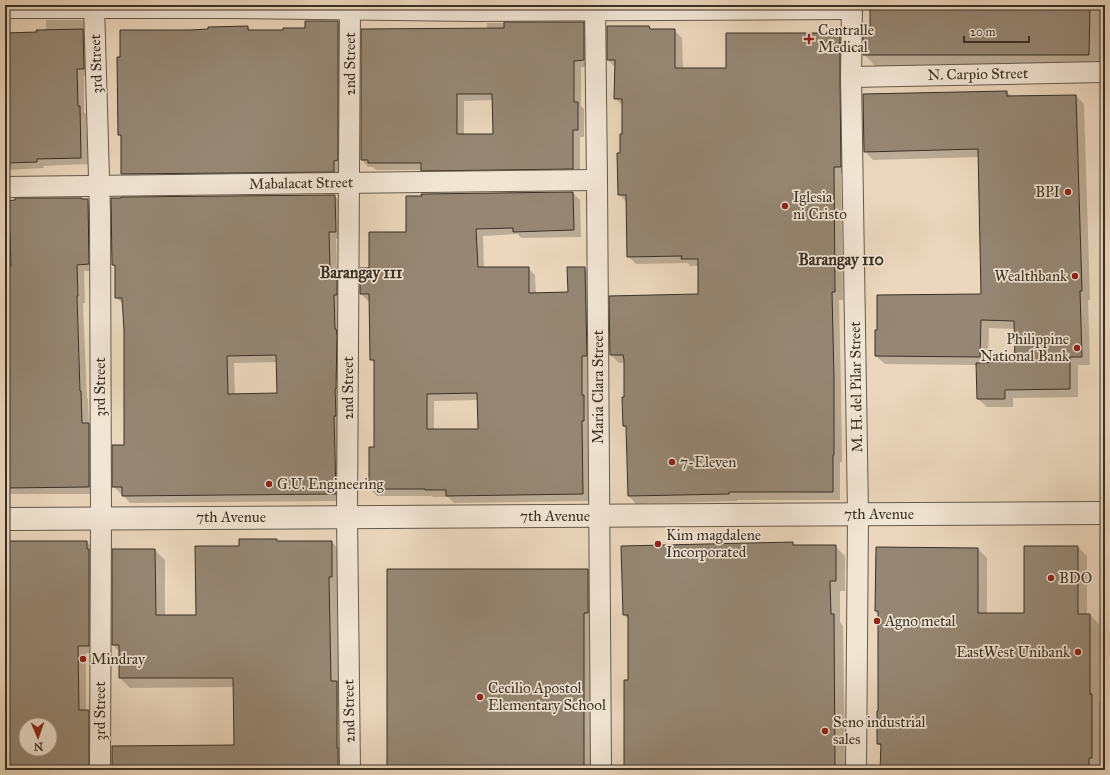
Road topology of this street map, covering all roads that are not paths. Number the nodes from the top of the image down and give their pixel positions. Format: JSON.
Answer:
{"nodes":[{"id":1,"x":94,"y":7,"type":"edge"},
{"id":2,"x":226,"y":7,"type":"edge"},
{"id":3,"x":350,"y":7,"type":"edge"},
{"id":4,"x":852,"y":7,"type":"edge"},
{"id":5,"x":5,"y":8,"type":"edge"},
{"id":6,"x":476,"y":8,"type":"edge"},
{"id":7,"x":594,"y":8,"type":"edge"},
{"id":8,"x":1105,"y":72,"type":"edge"},
{"id":9,"x":851,"y":77,"type":"junction"},
{"id":10,"x":597,"y":180,"type":"junction"},
{"id":11,"x":349,"y":182,"type":"junction"},
{"id":12,"x":100,"y":186,"type":"junction"},
{"id":13,"x":5,"y":187,"type":"edge"},
{"id":14,"x":1105,"y":513,"type":"edge"},
{"id":15,"x":858,"y":514,"type":"junction"},
{"id":16,"x":347,"y":516,"type":"junction"},
{"id":17,"x":598,"y":516,"type":"junction"},
{"id":18,"x":101,"y":518,"type":"junction"},
{"id":19,"x":5,"y":519,"type":"edge"},
{"id":20,"x":100,"y":770,"type":"edge"},
{"id":21,"x":350,"y":770,"type":"edge"},
{"id":22,"x":601,"y":770,"type":"edge"},
{"id":23,"x":856,"y":770,"type":"edge"}],
"edges":[{"from":1,"to":2,"type":"street"},
{"from":1,"to":5,"type":"street"},
{"from":1,"to":12,"type":"street","name":"3rd Street"},
{"from":2,"to":3,"type":"street"},
{"from":3,"to":6,"type":"street"},
{"from":3,"to":11,"type":"street","name":"2nd Street"},
{"from":4,"to":7,"type":"street"},
{"from":4,"to":9,"type":"street","name":"M. H. del Pilar Street"},
{"from":6,"to":7,"type":"street"},
{"from":7,"to":10,"type":"street","name":"Maria Clara Street"},
{"from":8,"to":9,"type":"street","name":"N. Carpio Street"},
{"from":9,"to":15,"type":"street","name":"M. H. del Pilar Street"},
{"from":10,"to":11,"type":"street","name":"Mabalacat Street"},
{"from":10,"to":17,"type":"street","name":"Maria Clara Street"},
{"from":11,"to":12,"type":"street","name":"Mabalacat Street"},
{"from":11,"to":16,"type":"street","name":"2nd Street"},
{"from":12,"to":13,"type":"street","name":"Mabalacat Street"},
{"from":12,"to":18,"type":"street","name":"3rd Street"},
{"from":14,"to":15,"type":"street","name":"7th Avenue"},
{"from":15,"to":17,"type":"street","name":"7th Avenue"},
{"from":15,"to":23,"type":"street","name":"M. H. del Pilar Street"},
{"from":16,"to":17,"type":"street","name":"7th Avenue"},
{"from":16,"to":18,"type":"street","name":"7th Avenue"},
{"from":16,"to":21,"type":"street","name":"2nd Street"},
{"from":17,"to":22,"type":"street","name":"Maria Clara Street"},
{"from":18,"to":19,"type":"street","name":"7th Avenue"},
{"from":18,"to":20,"type":"street","name":"3rd Street"}]}
